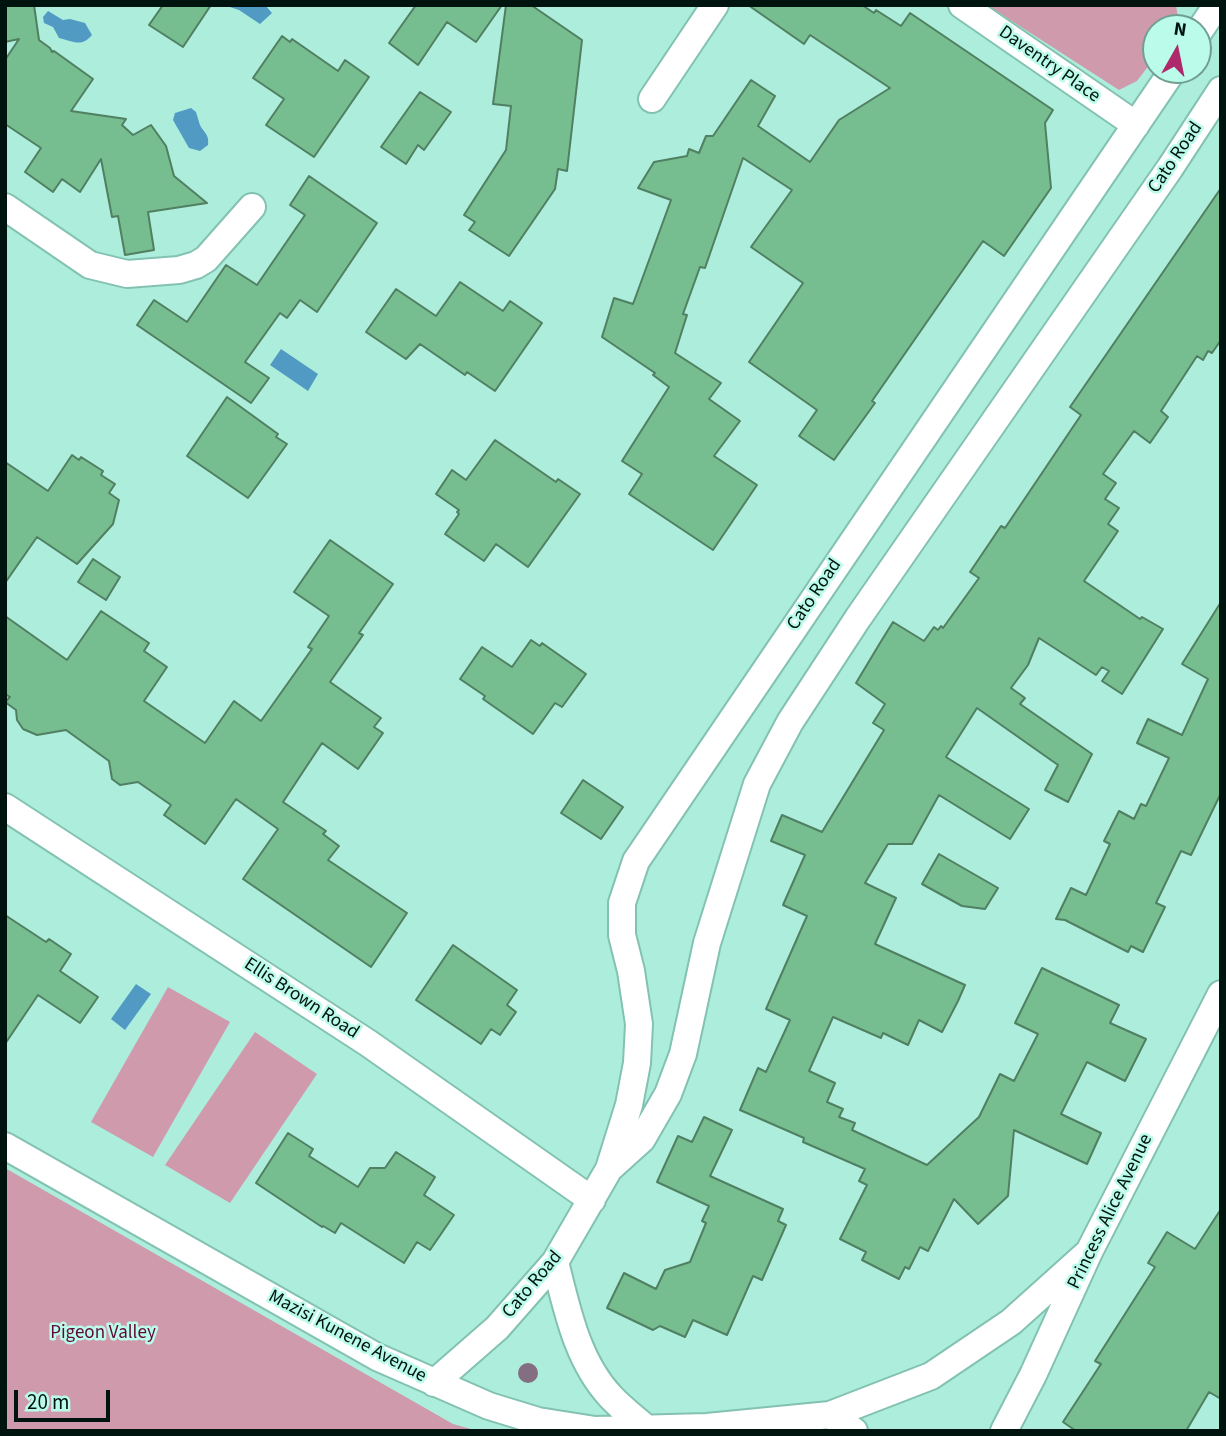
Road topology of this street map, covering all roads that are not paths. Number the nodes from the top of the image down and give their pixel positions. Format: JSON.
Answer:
{"nodes":[{"id":1,"x":715,"y":5,"type":"edge"},
{"id":2,"x":962,"y":5,"type":"edge"},
{"id":3,"x":1164,"y":84,"type":"edge"},
{"id":4,"x":1221,"y":90,"type":"edge"},
{"id":5,"x":652,"y":99,"type":"dead end"},
{"id":6,"x":1136,"y":125,"type":"junction"},
{"id":7,"x":5,"y":207,"type":"edge"},
{"id":8,"x":252,"y":207,"type":"dead end"},
{"id":9,"x":5,"y":807,"type":"edge"},
{"id":10,"x":1221,"y":994,"type":"edge"},
{"id":11,"x":5,"y":1146,"type":"edge"},
{"id":12,"x":609,"y":1169,"type":"junction"},
{"id":13,"x":592,"y":1200,"type":"junction"},
{"id":14,"x":1088,"y":1252,"type":"junction"},
{"id":15,"x":555,"y":1262,"type":"junction"},
{"id":16,"x":433,"y":1383,"type":"junction"},
{"id":17,"x":830,"y":1415,"type":"junction"},
{"id":18,"x":648,"y":1430,"type":"edge"},
{"id":19,"x":854,"y":1431,"type":"edge"},
{"id":20,"x":1004,"y":1431,"type":"edge"}],
"edges":[{"from":1,"to":5,"type":"street"},
{"from":2,"to":6,"type":"street","name":"Daventry Place"},
{"from":3,"to":6,"type":"street","name":"Cato Road"},
{"from":4,"to":12,"type":"street","name":"Cato Road"},
{"from":6,"to":12,"type":"street","name":"Cato Road"},
{"from":7,"to":8,"type":"street"},
{"from":9,"to":13,"type":"street","name":"Ellis Brown Road"},
{"from":10,"to":14,"type":"street","name":"Princess Alice Avenue"},
{"from":11,"to":16,"type":"street","name":"Mazisi Kunene Avenue"},
{"from":12,"to":13,"type":"street","name":"Cato Road"},
{"from":13,"to":15,"type":"street","name":"Cato Road"},
{"from":14,"to":17,"type":"street","name":"Mazisi Kunene Avenue"},
{"from":14,"to":20,"type":"street","name":"Princess Alice Avenue"},
{"from":15,"to":16,"type":"street","name":"Cato Road"},
{"from":15,"to":18,"type":"street"},
{"from":16,"to":18,"type":"street","name":"Mazisi Kunene Avenue"},
{"from":17,"to":18,"type":"street","name":"Mazisi Kunene Avenue"},
{"from":17,"to":19,"type":"street"}]}
